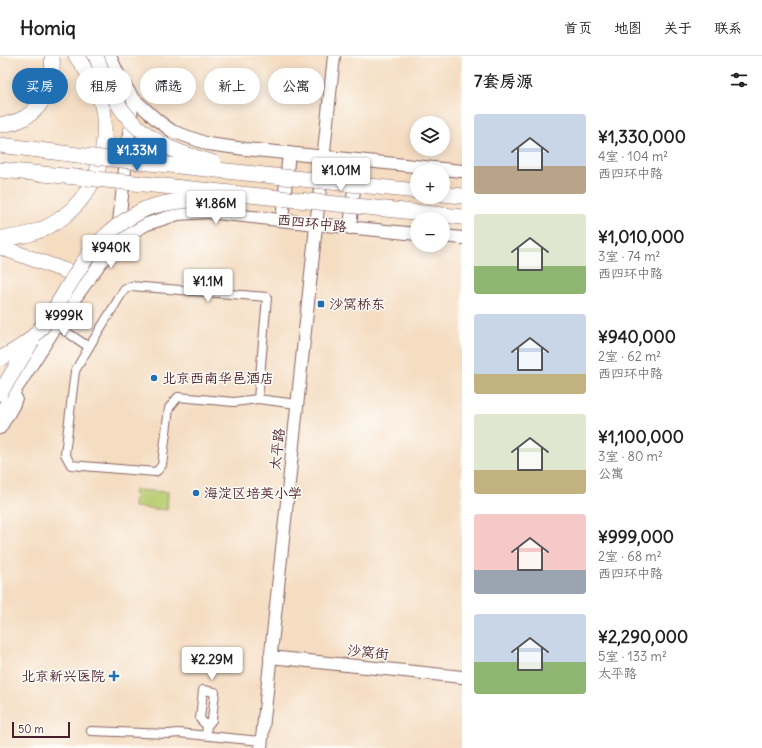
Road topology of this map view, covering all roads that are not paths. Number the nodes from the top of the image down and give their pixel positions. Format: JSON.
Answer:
{"nodes":[{"id":1,"x":52,"y":56,"type":"edge"},
{"id":2,"x":96,"y":56,"type":"edge"},
{"id":3,"x":110,"y":56,"type":"edge"},
{"id":4,"x":334,"y":56,"type":"edge"},
{"id":5,"x":77,"y":58,"type":"edge"},
{"id":6,"x":133,"y":98,"type":"junction"},
{"id":7,"x":0,"y":125,"type":"edge"},
{"id":8,"x":0,"y":145,"type":"edge"},
{"id":9,"x":289,"y":153,"type":"junction"},
{"id":10,"x":323,"y":156,"type":"junction"},
{"id":11,"x":357,"y":160,"type":"junction"},
{"id":12,"x":0,"y":170,"type":"edge"},
{"id":13,"x":462,"y":171,"type":"edge"},
{"id":14,"x":242,"y":172,"type":"junction"},
{"id":15,"x":410,"y":190,"type":"edge"},
{"id":16,"x":240,"y":194,"type":"junction"},
{"id":17,"x":450,"y":195,"type":"edge"},
{"id":18,"x":462,"y":196,"type":"edge"},
{"id":19,"x":462,"y":218,"type":"edge"},
{"id":20,"x":282,"y":220,"type":"junction"},
{"id":21,"x":316,"y":224,"type":"junction"},
{"id":22,"x":350,"y":228,"type":"junction"},
{"id":23,"x":410,"y":233,"type":"edge"},
{"id":24,"x":450,"y":237,"type":"edge"},
{"id":25,"x":0,"y":238,"type":"edge"},
{"id":26,"x":462,"y":238,"type":"edge"},
{"id":27,"x":117,"y":244,"type":"junction"},
{"id":28,"x":0,"y":247,"type":"edge"},
{"id":29,"x":88,"y":279,"type":"junction"},
{"id":30,"x":57,"y":325,"type":"junction"},
{"id":31,"x":41,"y":328,"type":"junction"},
{"id":32,"x":89,"y":347,"type":"junction"},
{"id":33,"x":0,"y":359,"type":"edge"},
{"id":34,"x":0,"y":380,"type":"edge"},
{"id":35,"x":20,"y":383,"type":"junction"},
{"id":36,"x":0,"y":393,"type":"edge"},
{"id":37,"x":258,"y":399,"type":"junction"},
{"id":38,"x":297,"y":404,"type":"junction"},
{"id":39,"x":0,"y":412,"type":"edge"},
{"id":40,"x":0,"y":428,"type":"edge"},
{"id":41,"x":270,"y":657,"type":"junction"},
{"id":42,"x":462,"y":677,"type":"edge"},
{"id":43,"x":207,"y":726,"type":"dead end"},
{"id":44,"x":91,"y":731,"type":"dead end"},
{"id":45,"x":206,"y":735,"type":"junction"},
{"id":46,"x":261,"y":744,"type":"edge"}],
"edges":[{"from":1,"to":7,"type":"highway"},
{"from":2,"to":14,"type":"highway","bridge":true},
{"from":3,"to":6,"type":"street"},
{"from":4,"to":10,"type":"street"},
{"from":5,"to":25,"type":"highway"},
{"from":6,"to":9,"type":"street"},
{"from":6,"to":27,"type":"street"},
{"from":8,"to":14,"type":"highway","bridge":true},
{"from":9,"to":10,"type":"street"},
{"from":9,"to":20,"type":"street"},
{"from":10,"to":11,"type":"street"},
{"from":10,"to":21,"type":"street","name":"太平路"},
{"from":11,"to":13,"type":"street"},
{"from":11,"to":22,"type":"street"},
{"from":12,"to":16,"type":"highway","name":"西四环中路","bridge":true},
{"from":14,"to":15,"type":"highway","bridge":true},
{"from":16,"to":19,"type":"highway","name":"西四环中路","bridge":true},
{"from":16,"to":31,"type":"highway","bridge":true},
{"from":17,"to":18,"type":"highway"},
{"from":20,"to":21,"type":"street","name":"西四环中路"},
{"from":20,"to":27,"type":"street","name":"西四环中路"},
{"from":21,"to":22,"type":"street","name":"西四环中路"},
{"from":21,"to":38,"type":"street","name":"太平路"},
{"from":22,"to":23,"type":"street","name":"西四环中路"},
{"from":24,"to":26,"type":"street"},
{"from":27,"to":29,"type":"street","name":"西四环中路"},
{"from":28,"to":29,"type":"highway"},
{"from":29,"to":30,"type":"street","name":"西四环中路"},
{"from":30,"to":32,"type":"street"},
{"from":30,"to":35,"type":"street","name":"西四环中路"},
{"from":31,"to":33,"type":"highway","bridge":true},
{"from":31,"to":36,"type":"highway","bridge":true},
{"from":32,"to":37,"type":"street"},
{"from":32,"to":37,"type":"street"},
{"from":34,"to":35,"type":"street"},
{"from":35,"to":39,"type":"street"},
{"from":35,"to":40,"type":"street"},
{"from":37,"to":38,"type":"street"},
{"from":38,"to":41,"type":"street","name":"太平路"},
{"from":41,"to":42,"type":"street","name":"沙窝街"},
{"from":41,"to":46,"type":"street","name":"太平路"},
{"from":43,"to":45,"type":"street"},
{"from":44,"to":45,"type":"street"},
{"from":45,"to":46,"type":"street"}]}
